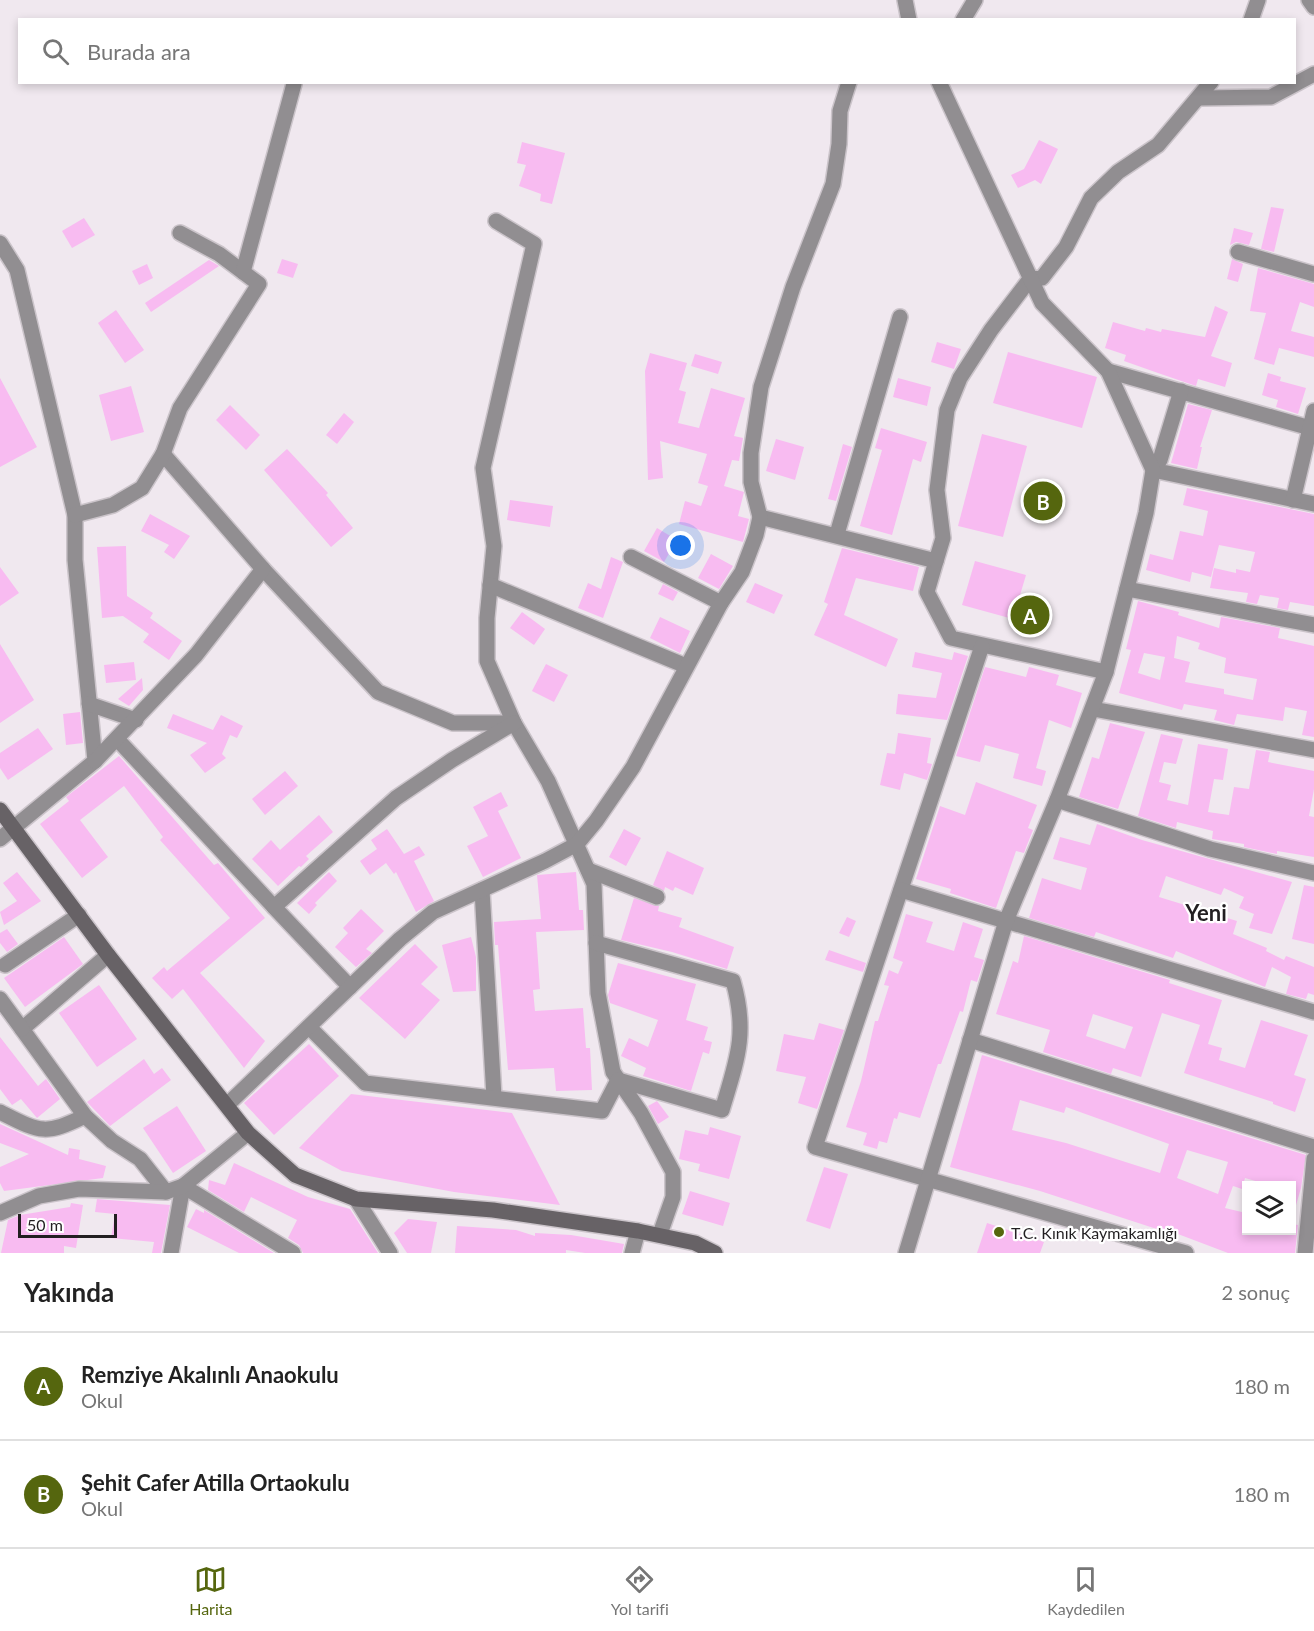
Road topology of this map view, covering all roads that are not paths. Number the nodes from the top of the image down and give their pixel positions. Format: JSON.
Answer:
{"nodes":[{"id":1,"x":905,"y":0,"type":"edge"},
{"id":2,"x":975,"y":0,"type":"edge"},
{"id":3,"x":1258,"y":0,"type":"edge"},
{"id":4,"x":1309,"y":0,"type":"edge"},
{"id":5,"x":1314,"y":7,"type":"edge"},
{"id":6,"x":909,"y":18,"type":"edge"},
{"id":7,"x":964,"y":18,"type":"edge"},
{"id":8,"x":1252,"y":18,"type":"edge"},
{"id":9,"x":1314,"y":74,"type":"edge"},
{"id":10,"x":294,"y":84,"type":"dead end"},
{"id":11,"x":848,"y":84,"type":"edge"},
{"id":12,"x":940,"y":84,"type":"edge"},
{"id":13,"x":1210,"y":84,"type":"edge"},
{"id":14,"x":1295,"y":84,"type":"edge"},
{"id":15,"x":1296,"y":84,"type":"edge"},
{"id":16,"x":1201,"y":98,"type":"junction"},
{"id":17,"x":496,"y":221,"type":"dead end"},
{"id":18,"x":180,"y":233,"type":"dead end"},
{"id":19,"x":0,"y":243,"type":"edge"},
{"id":20,"x":1238,"y":252,"type":"dead end"},
{"id":21,"x":243,"y":272,"type":"junction"},
{"id":22,"x":1314,"y":274,"type":"edge"},
{"id":23,"x":1030,"y":279,"type":"junction"},
{"id":24,"x":900,"y":317,"type":"dead end"},
{"id":25,"x":1108,"y":371,"type":"junction"},
{"id":26,"x":1181,"y":391,"type":"junction"},
{"id":27,"x":1314,"y":411,"type":"edge"},
{"id":28,"x":1312,"y":429,"type":"edge"},
{"id":29,"x":163,"y":454,"type":"junction"},
{"id":30,"x":1153,"y":470,"type":"junction"},
{"id":31,"x":1293,"y":500,"type":"junction"},
{"id":32,"x":1314,"y":504,"type":"edge"},
{"id":33,"x":75,"y":514,"type":"junction"},
{"id":34,"x":760,"y":517,"type":"junction"},
{"id":35,"x":837,"y":534,"type":"junction"},
{"id":36,"x":631,"y":557,"type":"dead end"},
{"id":37,"x":936,"y":561,"type":"junction"},
{"id":38,"x":263,"y":569,"type":"junction"},
{"id":39,"x":490,"y":585,"type":"junction"},
{"id":40,"x":1127,"y":589,"type":"junction"},
{"id":41,"x":721,"y":603,"type":"junction"},
{"id":42,"x":1314,"y":625,"type":"edge"},
{"id":43,"x":982,"y":646,"type":"junction"},
{"id":44,"x":686,"y":666,"type":"junction"},
{"id":45,"x":1106,"y":672,"type":"junction"},
{"id":46,"x":89,"y":704,"type":"junction"},
{"id":47,"x":1093,"y":709,"type":"junction"},
{"id":48,"x":136,"y":720,"type":"junction"},
{"id":49,"x":514,"y":723,"type":"junction"},
{"id":50,"x":117,"y":739,"type":"junction"},
{"id":51,"x":1314,"y":750,"type":"edge"},
{"id":52,"x":95,"y":761,"type":"junction"},
{"id":53,"x":1057,"y":800,"type":"junction"},
{"id":54,"x":0,"y":810,"type":"edge"},
{"id":55,"x":15,"y":828,"type":"junction"},
{"id":56,"x":0,"y":839,"type":"edge"},
{"id":57,"x":577,"y":844,"type":"junction"},
{"id":58,"x":588,"y":870,"type":"junction"},
{"id":59,"x":1314,"y":873,"type":"edge"},
{"id":60,"x":482,"y":890,"type":"junction"},
{"id":61,"x":900,"y":890,"type":"junction"},
{"id":62,"x":657,"y":897,"type":"dead end"},
{"id":63,"x":274,"y":907,"type":"junction"},
{"id":64,"x":79,"y":915,"type":"junction"},
{"id":65,"x":1005,"y":921,"type":"junction"},
{"id":66,"x":596,"y":943,"type":"junction"},
{"id":67,"x":108,"y":955,"type":"junction"},
{"id":68,"x":2,"y":966,"type":"edge"},
{"id":69,"x":350,"y":987,"type":"junction"},
{"id":70,"x":0,"y":999,"type":"edge"},
{"id":71,"x":1314,"y":1012,"type":"edge"},
{"id":72,"x":309,"y":1027,"type":"junction"},
{"id":73,"x":22,"y":1029,"type":"junction"},
{"id":74,"x":970,"y":1040,"type":"junction"},
{"id":75,"x":618,"y":1080,"type":"junction"},
{"id":76,"x":494,"y":1097,"type":"junction"},
{"id":77,"x":227,"y":1105,"type":"junction"},
{"id":78,"x":0,"y":1112,"type":"edge"},
{"id":79,"x":85,"y":1116,"type":"junction"},
{"id":80,"x":248,"y":1133,"type":"junction"},
{"id":81,"x":1314,"y":1147,"type":"edge"},
{"id":82,"x":1314,"y":1159,"type":"edge"},
{"id":83,"x":926,"y":1178,"type":"junction"},
{"id":84,"x":183,"y":1186,"type":"junction"},
{"id":85,"x":166,"y":1191,"type":"junction"},
{"id":86,"x":356,"y":1199,"type":"junction"},
{"id":87,"x":0,"y":1213,"type":"edge"},
{"id":88,"x":638,"y":1231,"type":"junction"},
{"id":89,"x":660,"y":1234,"type":"junction"},
{"id":90,"x":1150,"y":1248,"type":"edge"},
{"id":91,"x":171,"y":1253,"type":"edge"},
{"id":92,"x":293,"y":1253,"type":"edge"},
{"id":93,"x":390,"y":1253,"type":"edge"},
{"id":94,"x":632,"y":1253,"type":"edge"},
{"id":95,"x":715,"y":1253,"type":"edge"},
{"id":96,"x":906,"y":1253,"type":"edge"},
{"id":97,"x":1186,"y":1253,"type":"edge"},
{"id":98,"x":1305,"y":1253,"type":"edge"}],
"edges":[{"from":1,"to":6,"type":"street"},
{"from":2,"to":7,"type":"street"},
{"from":3,"to":8,"type":"street"},
{"from":4,"to":5,"type":"street"},
{"from":9,"to":15,"type":"street"},
{"from":10,"to":21,"type":"street"},
{"from":11,"to":34,"type":"street"},
{"from":12,"to":23,"type":"street"},
{"from":13,"to":16,"type":"street"},
{"from":14,"to":16,"type":"street"},
{"from":16,"to":23,"type":"street"},
{"from":17,"to":39,"type":"street"},
{"from":18,"to":21,"type":"street"},
{"from":19,"to":33,"type":"street"},
{"from":20,"to":22,"type":"street"},
{"from":21,"to":29,"type":"street"},
{"from":23,"to":25,"type":"street"},
{"from":23,"to":37,"type":"street"},
{"from":24,"to":35,"type":"street"},
{"from":25,"to":26,"type":"street"},
{"from":25,"to":30,"type":"street"},
{"from":26,"to":28,"type":"street"},
{"from":26,"to":30,"type":"street"},
{"from":27,"to":28,"type":"street"},
{"from":28,"to":31,"type":"street"},
{"from":29,"to":33,"type":"street"},
{"from":29,"to":38,"type":"street"},
{"from":30,"to":31,"type":"street"},
{"from":30,"to":40,"type":"street"},
{"from":31,"to":32,"type":"street"},
{"from":33,"to":46,"type":"street"},
{"from":34,"to":35,"type":"street"},
{"from":34,"to":41,"type":"street"},
{"from":35,"to":37,"type":"street"},
{"from":36,"to":41,"type":"street"},
{"from":37,"to":43,"type":"street"},
{"from":38,"to":48,"type":"street"},
{"from":38,"to":49,"type":"street"},
{"from":39,"to":44,"type":"street"},
{"from":39,"to":49,"type":"street"},
{"from":40,"to":42,"type":"street"},
{"from":40,"to":45,"type":"street"},
{"from":41,"to":44,"type":"street"},
{"from":43,"to":45,"type":"street"},
{"from":43,"to":61,"type":"street"},
{"from":44,"to":57,"type":"street"},
{"from":45,"to":47,"type":"street"},
{"from":46,"to":48,"type":"street"},
{"from":46,"to":52,"type":"street"},
{"from":47,"to":51,"type":"street"},
{"from":47,"to":53,"type":"street"},
{"from":48,"to":50,"type":"street"},
{"from":49,"to":57,"type":"street"},
{"from":49,"to":63,"type":"street"},
{"from":50,"to":52,"type":"street"},
{"from":50,"to":63,"type":"street"},
{"from":52,"to":55,"type":"street"},
{"from":53,"to":59,"type":"street"},
{"from":53,"to":65,"type":"street"},
{"from":54,"to":55,"type":"main road"},
{"from":55,"to":56,"type":"street"},
{"from":55,"to":64,"type":"main road"},
{"from":57,"to":58,"type":"street"},
{"from":57,"to":60,"type":"street"},
{"from":58,"to":62,"type":"street"},
{"from":58,"to":66,"type":"street"},
{"from":60,"to":69,"type":"street"},
{"from":60,"to":76,"type":"street"},
{"from":61,"to":65,"type":"street"},
{"from":61,"to":83,"type":"street"},
{"from":63,"to":69,"type":"street"},
{"from":64,"to":67,"type":"main road"},
{"from":64,"to":68,"type":"street"},
{"from":65,"to":71,"type":"street"},
{"from":65,"to":74,"type":"street"},
{"from":66,"to":75,"type":"street"},
{"from":66,"to":75,"type":"street"},
{"from":67,"to":73,"type":"street"},
{"from":67,"to":77,"type":"main road"},
{"from":69,"to":72,"type":"street"},
{"from":70,"to":73,"type":"street"},
{"from":72,"to":76,"type":"street"},
{"from":72,"to":77,"type":"street"},
{"from":73,"to":79,"type":"street"},
{"from":74,"to":81,"type":"street"},
{"from":74,"to":83,"type":"street"},
{"from":75,"to":76,"type":"street"},
{"from":75,"to":89,"type":"street"},
{"from":77,"to":80,"type":"main road"},
{"from":78,"to":79,"type":"street"},
{"from":79,"to":85,"type":"street"},
{"from":80,"to":84,"type":"street"},
{"from":80,"to":86,"type":"main road"},
{"from":82,"to":98,"type":"street"},
{"from":83,"to":90,"type":"street"},
{"from":83,"to":96,"type":"street"},
{"from":84,"to":85,"type":"street"},
{"from":84,"to":91,"type":"street"},
{"from":84,"to":92,"type":"street"},
{"from":85,"to":87,"type":"street"},
{"from":86,"to":88,"type":"main road"},
{"from":86,"to":93,"type":"street"},
{"from":88,"to":89,"type":"main road"},
{"from":88,"to":94,"type":"street"},
{"from":89,"to":95,"type":"main road"},
{"from":90,"to":97,"type":"street"}]}
